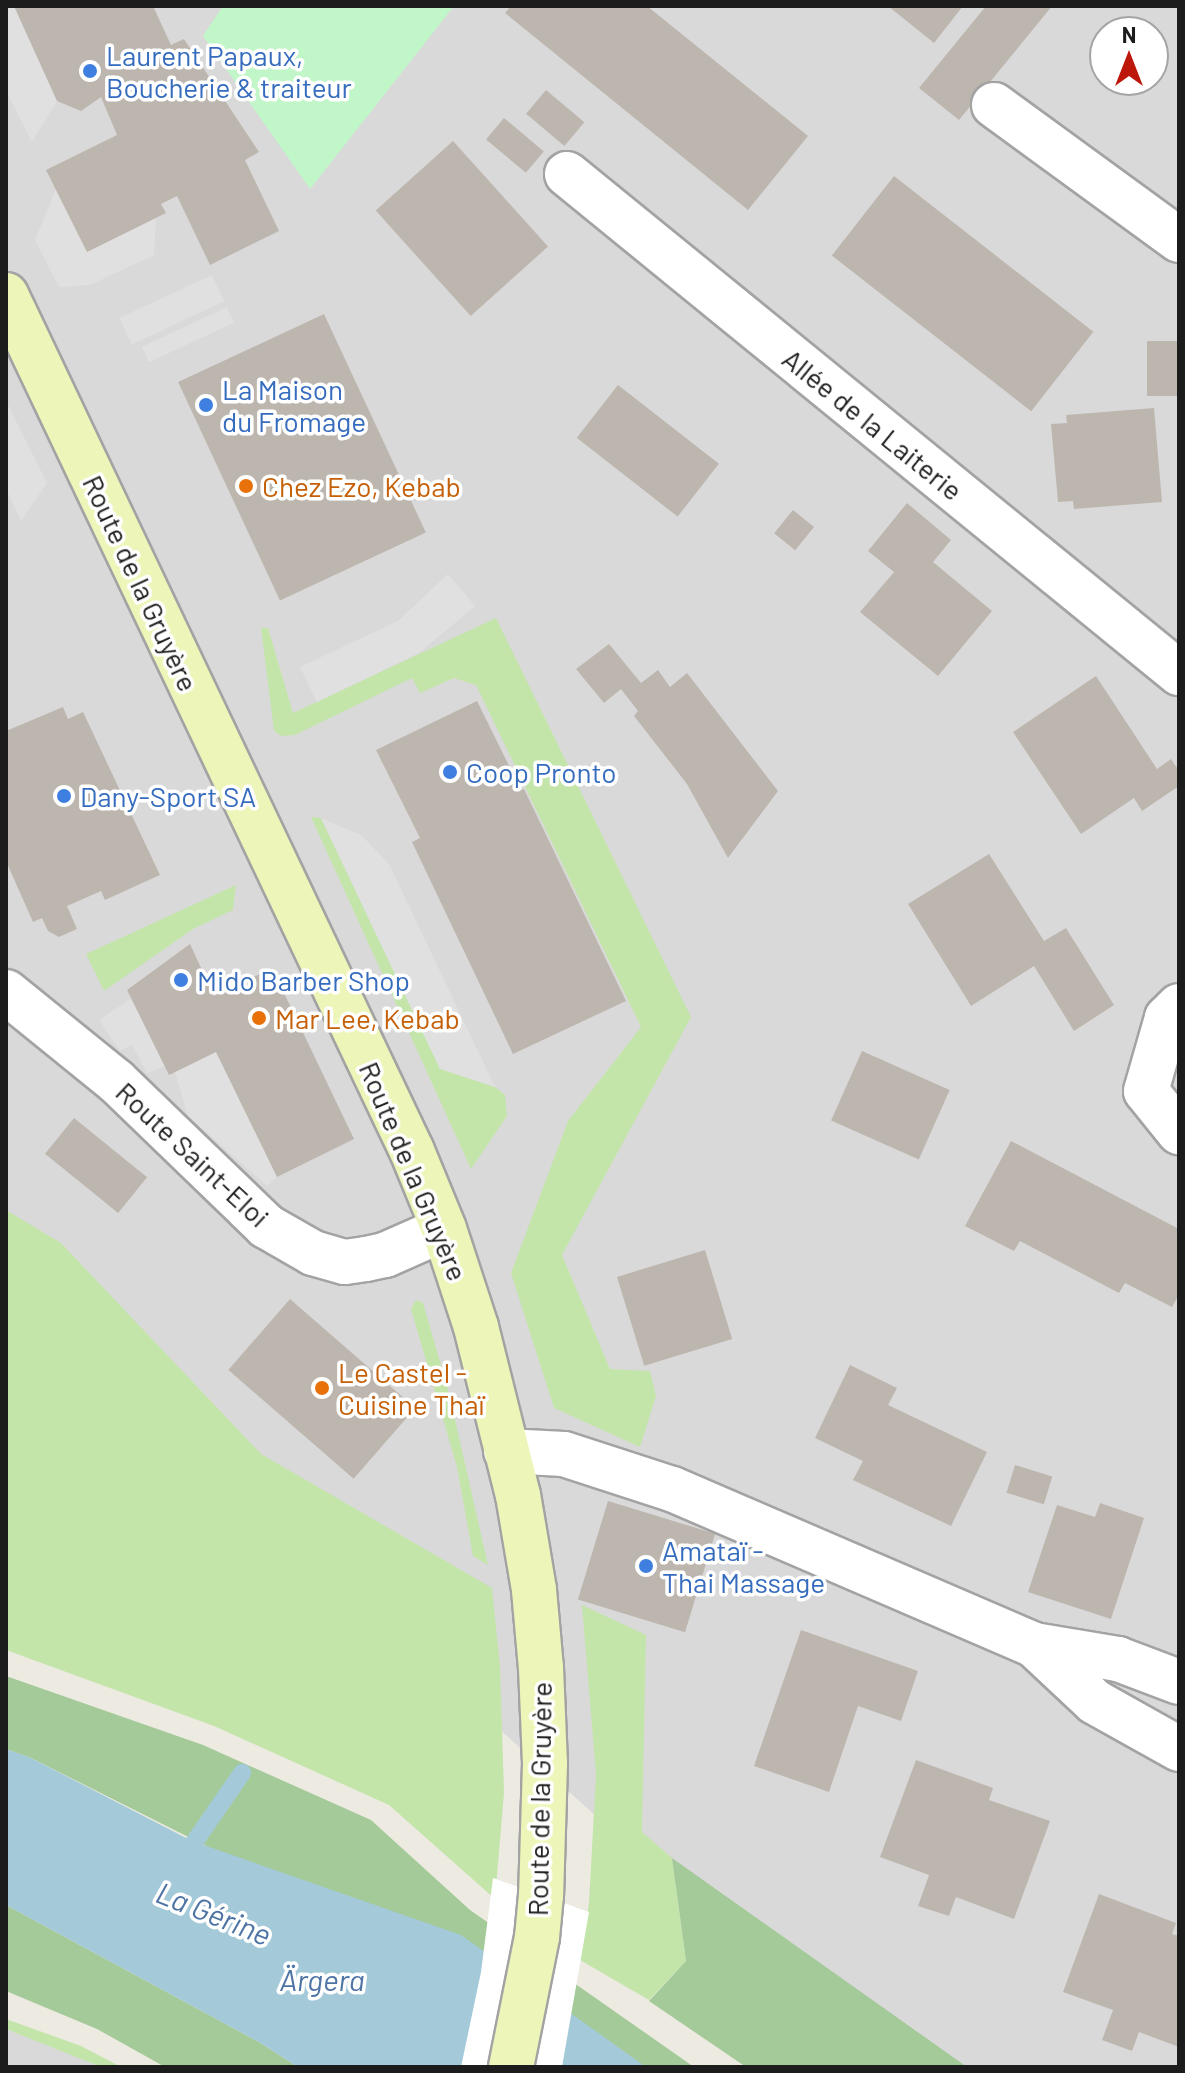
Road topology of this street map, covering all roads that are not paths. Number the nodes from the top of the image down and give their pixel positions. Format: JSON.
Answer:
{"nodes":[{"id":1,"x":994,"y":105,"type":"dead end"},
{"id":2,"x":567,"y":174,"type":"dead end"},
{"id":3,"x":1179,"y":240,"type":"edge"},
{"id":4,"x":6,"y":295,"type":"edge"},
{"id":5,"x":1179,"y":673,"type":"edge"},
{"id":6,"x":6,"y":992,"type":"edge"},
{"id":7,"x":1179,"y":1006,"type":"edge"},
{"id":8,"x":1179,"y":1132,"type":"edge"},
{"id":9,"x":444,"y":1229,"type":"junction"},
{"id":10,"x":506,"y":1451,"type":"junction"},
{"id":11,"x":1034,"y":1645,"type":"junction"},
{"id":12,"x":1179,"y":1682,"type":"edge"},
{"id":13,"x":1179,"y":1749,"type":"edge"},
{"id":14,"x":511,"y":2067,"type":"edge"}],
"edges":[{"from":1,"to":3,"type":"street"},
{"from":2,"to":5,"type":"street","name":"Allée de la Laiterie"},
{"from":4,"to":9,"type":"main road","name":"Route de la Gruyère"},
{"from":6,"to":9,"type":"street","name":"Route Saint-Eloi"},
{"from":7,"to":8,"type":"street"},
{"from":9,"to":10,"type":"main road","name":"Route de la Gruyère"},
{"from":10,"to":11,"type":"street"},
{"from":10,"to":14,"type":"main road","name":"Route de la Gruyère"},
{"from":11,"to":12,"type":"street"},
{"from":11,"to":13,"type":"street"}]}
